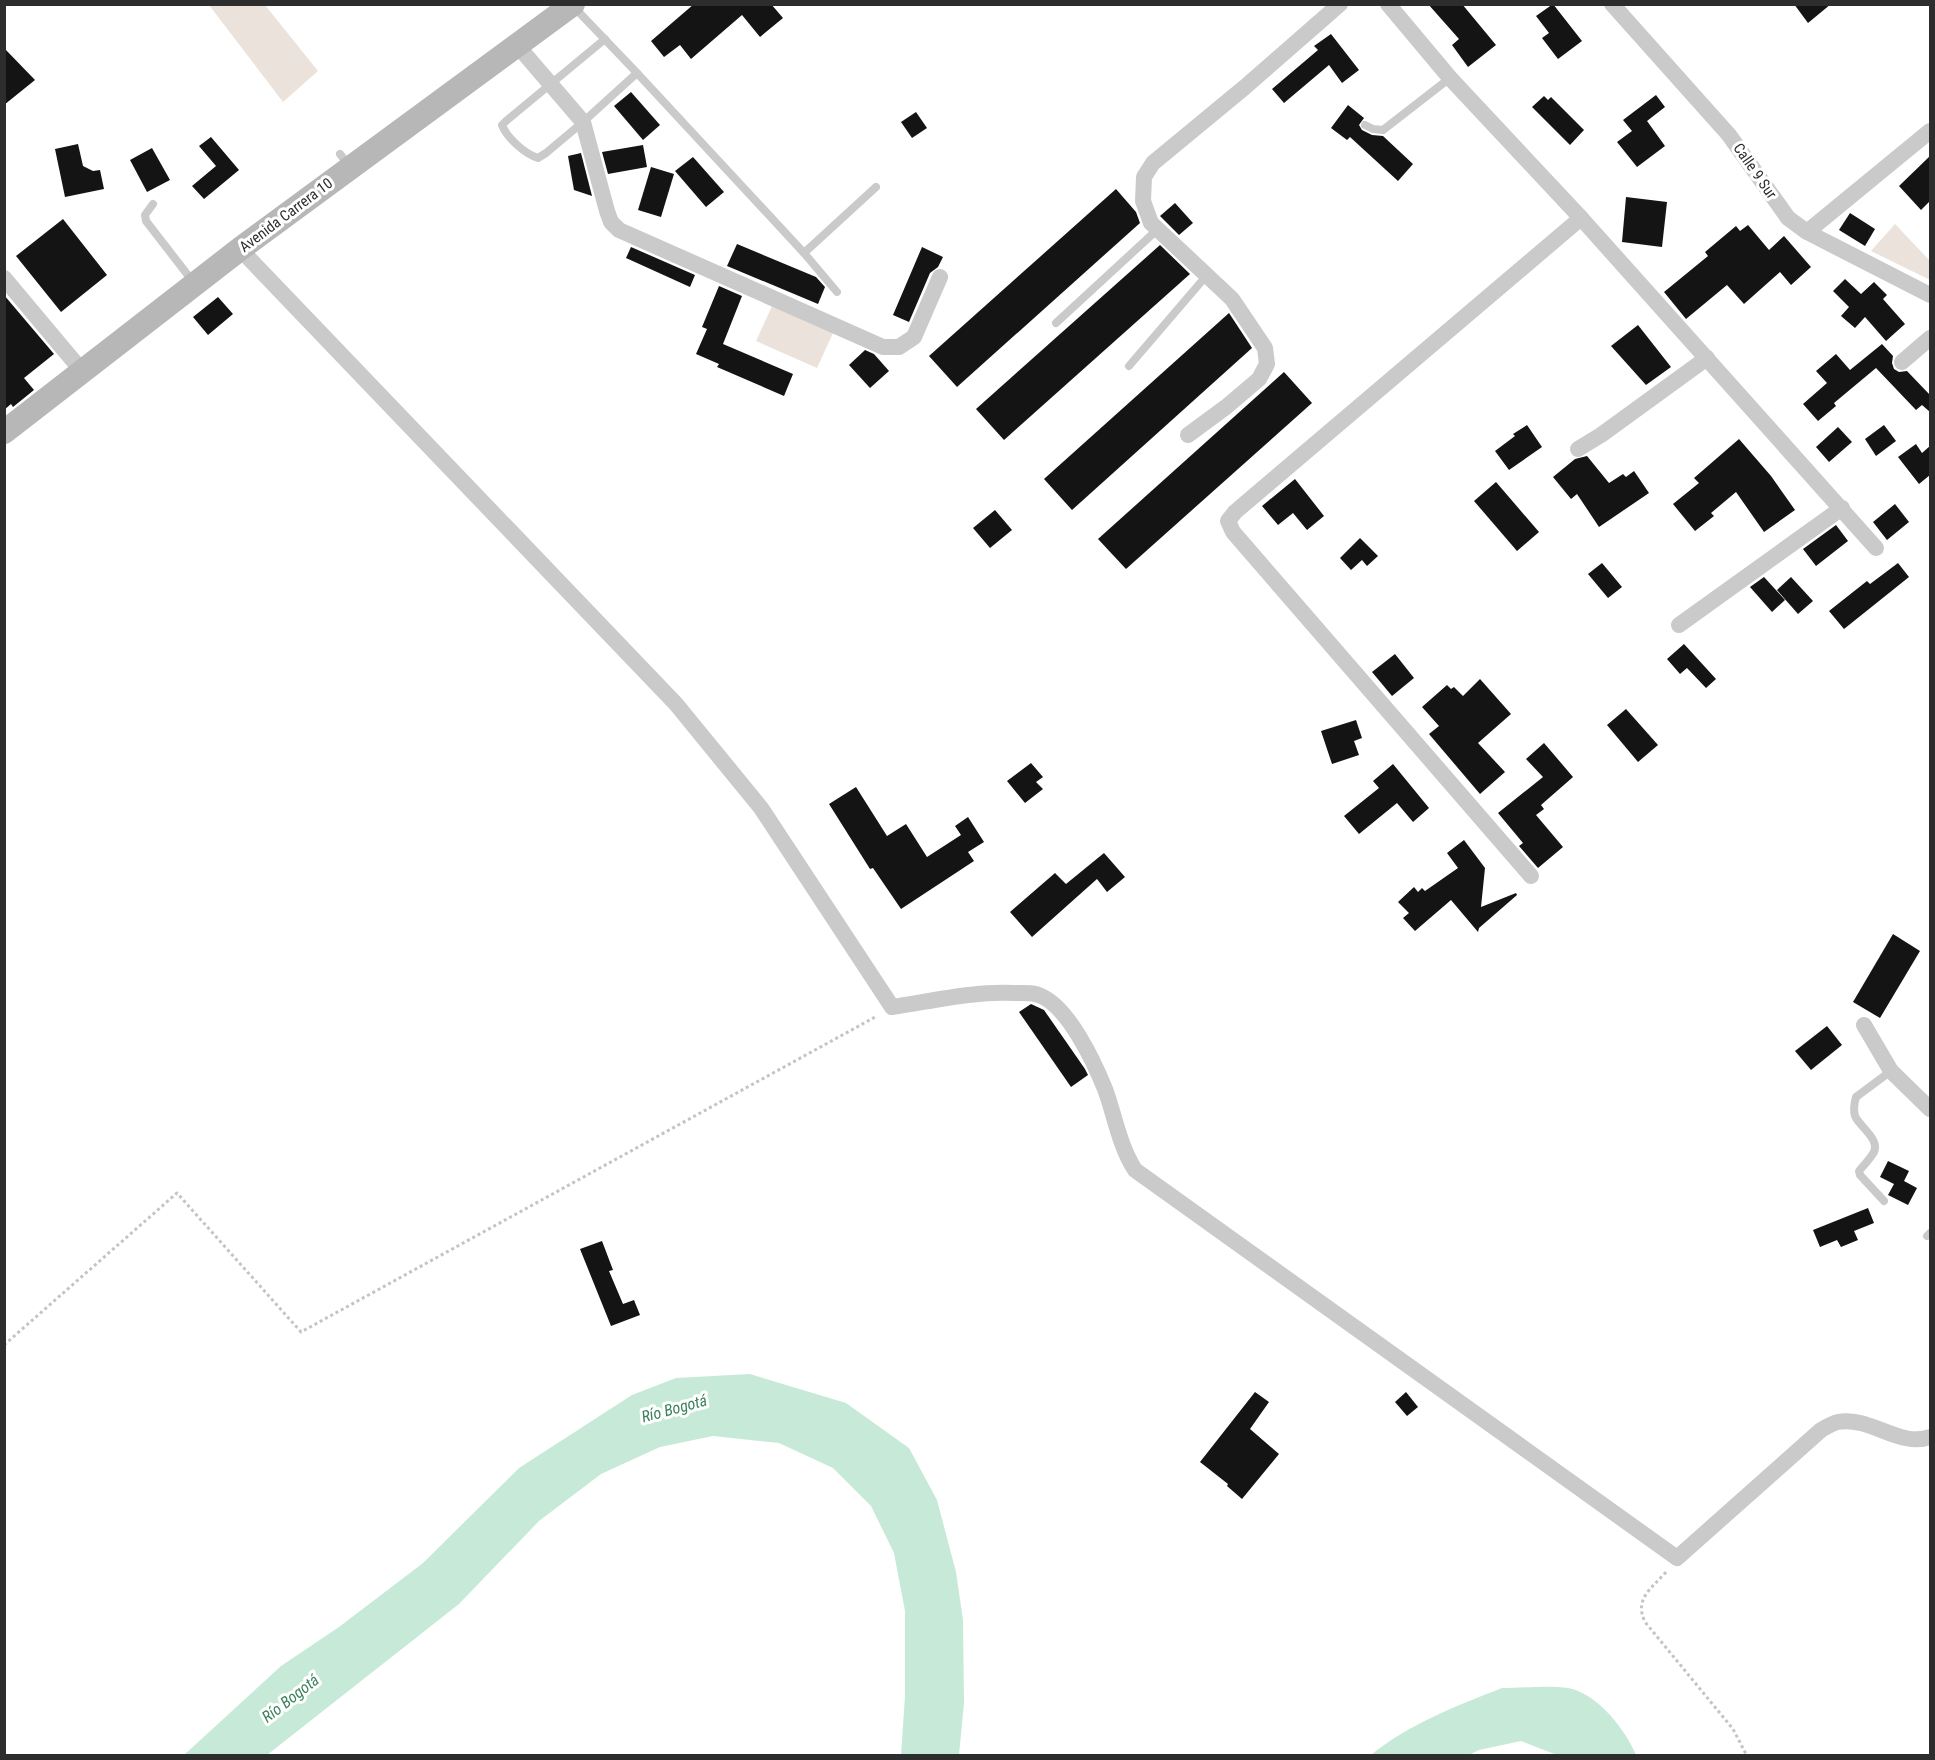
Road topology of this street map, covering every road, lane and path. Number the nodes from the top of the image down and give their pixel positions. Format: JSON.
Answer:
{"nodes":[{"id":1,"x":1340,"y":4,"type":"edge"},
{"id":2,"x":1388,"y":4,"type":"edge"},
{"id":3,"x":1612,"y":4,"type":"edge"},
{"id":4,"x":572,"y":5,"type":"edge"},
{"id":5,"x":605,"y":39,"type":"junction"},
{"id":6,"x":518,"y":45,"type":"junction"},
{"id":7,"x":637,"y":73,"type":"junction"},
{"id":8,"x":1450,"y":78,"type":"junction"},
{"id":9,"x":551,"y":83,"type":"junction"},
{"id":10,"x":583,"y":122,"type":"junction"},
{"id":11,"x":1365,"y":125,"type":"dead end"},
{"id":12,"x":1930,"y":131,"type":"edge"},
{"id":13,"x":876,"y":187,"type":"dead end"},
{"id":14,"x":153,"y":204,"type":"dead end"},
{"id":15,"x":1581,"y":218,"type":"junction"},
{"id":16,"x":1158,"y":229,"type":"junction"},
{"id":17,"x":1807,"y":232,"type":"junction"},
{"id":18,"x":240,"y":249,"type":"junction"},
{"id":19,"x":804,"y":254,"type":"junction"},
{"id":20,"x":1207,"y":275,"type":"junction"},
{"id":21,"x":940,"y":277,"type":"dead end"},
{"id":22,"x":4,"y":278,"type":"edge"},
{"id":23,"x":196,"y":285,"type":"junction"},
{"id":24,"x":837,"y":292,"type":"dead end"},
{"id":25,"x":1930,"y":295,"type":"edge"},
{"id":26,"x":1056,"y":323,"type":"dead end"},
{"id":27,"x":1930,"y":338,"type":"edge"},
{"id":28,"x":1707,"y":358,"type":"junction"},
{"id":29,"x":1902,"y":363,"type":"dead end"},
{"id":30,"x":1129,"y":366,"type":"dead end"},
{"id":31,"x":82,"y":371,"type":"junction"},
{"id":32,"x":4,"y":432,"type":"edge"},
{"id":33,"x":1188,"y":435,"type":"dead end"},
{"id":34,"x":1578,"y":449,"type":"dead end"},
{"id":35,"x":1842,"y":508,"type":"junction"},
{"id":36,"x":1876,"y":548,"type":"dead end"},
{"id":37,"x":1679,"y":625,"type":"dead end"},
{"id":38,"x":1531,"y":876,"type":"dead end"},
{"id":39,"x":892,"y":1007,"type":"junction"},
{"id":40,"x":1864,"y":1025,"type":"dead end"},
{"id":41,"x":1891,"y":1071,"type":"junction"},
{"id":42,"x":1930,"y":1109,"type":"edge"},
{"id":43,"x":1884,"y":1201,"type":"dead end"},
{"id":44,"x":4,"y":1345,"type":"edge"},
{"id":45,"x":1930,"y":1437,"type":"edge"},
{"id":46,"x":1677,"y":1558,"type":"junction"},
{"id":47,"x":1747,"y":1755,"type":"edge"}],
"edges":[{"from":1,"to":16,"type":"street"},
{"from":2,"to":8,"type":"street"},
{"from":3,"to":17,"type":"street","name":"Calle 9 Sur"},
{"from":4,"to":5,"type":"lane"},
{"from":4,"to":6,"type":"street","name":"Avenida Carrera 10"},
{"from":5,"to":7,"type":"lane"},
{"from":5,"to":9,"type":"lane"},
{"from":6,"to":9,"type":"street"},
{"from":6,"to":18,"type":"street","name":"Avenida Carrera 10"},
{"from":7,"to":10,"type":"lane"},
{"from":7,"to":19,"type":"lane"},
{"from":8,"to":11,"type":"lane"},
{"from":8,"to":15,"type":"street"},
{"from":9,"to":10,"type":"street"},
{"from":9,"to":10,"type":"lane"},
{"from":10,"to":21,"type":"street"},
{"from":12,"to":17,"type":"street"},
{"from":13,"to":19,"type":"lane"},
{"from":14,"to":23,"type":"lane"},
{"from":15,"to":28,"type":"street"},
{"from":15,"to":38,"type":"street"},
{"from":16,"to":20,"type":"street"},
{"from":16,"to":26,"type":"lane"},
{"from":17,"to":25,"type":"street","name":"Calle 9 Sur"},
{"from":18,"to":23,"type":"street","name":"Avenida Carrera 10"},
{"from":18,"to":39,"type":"street"},
{"from":19,"to":24,"type":"lane"},
{"from":20,"to":30,"type":"lane"},
{"from":20,"to":33,"type":"street"},
{"from":22,"to":31,"type":"street"},
{"from":23,"to":31,"type":"street","name":"Avenida Carrera 10"},
{"from":27,"to":29,"type":"street"},
{"from":28,"to":34,"type":"street"},
{"from":28,"to":35,"type":"street"},
{"from":31,"to":32,"type":"street","name":"Avenida Carrera 10"},
{"from":35,"to":36,"type":"street"},
{"from":35,"to":37,"type":"street"},
{"from":39,"to":44,"type":"path"},
{"from":39,"to":46,"type":"street"},
{"from":40,"to":41,"type":"street"},
{"from":41,"to":42,"type":"street"},
{"from":41,"to":43,"type":"lane"},
{"from":45,"to":46,"type":"street"},
{"from":46,"to":47,"type":"path"}]}
